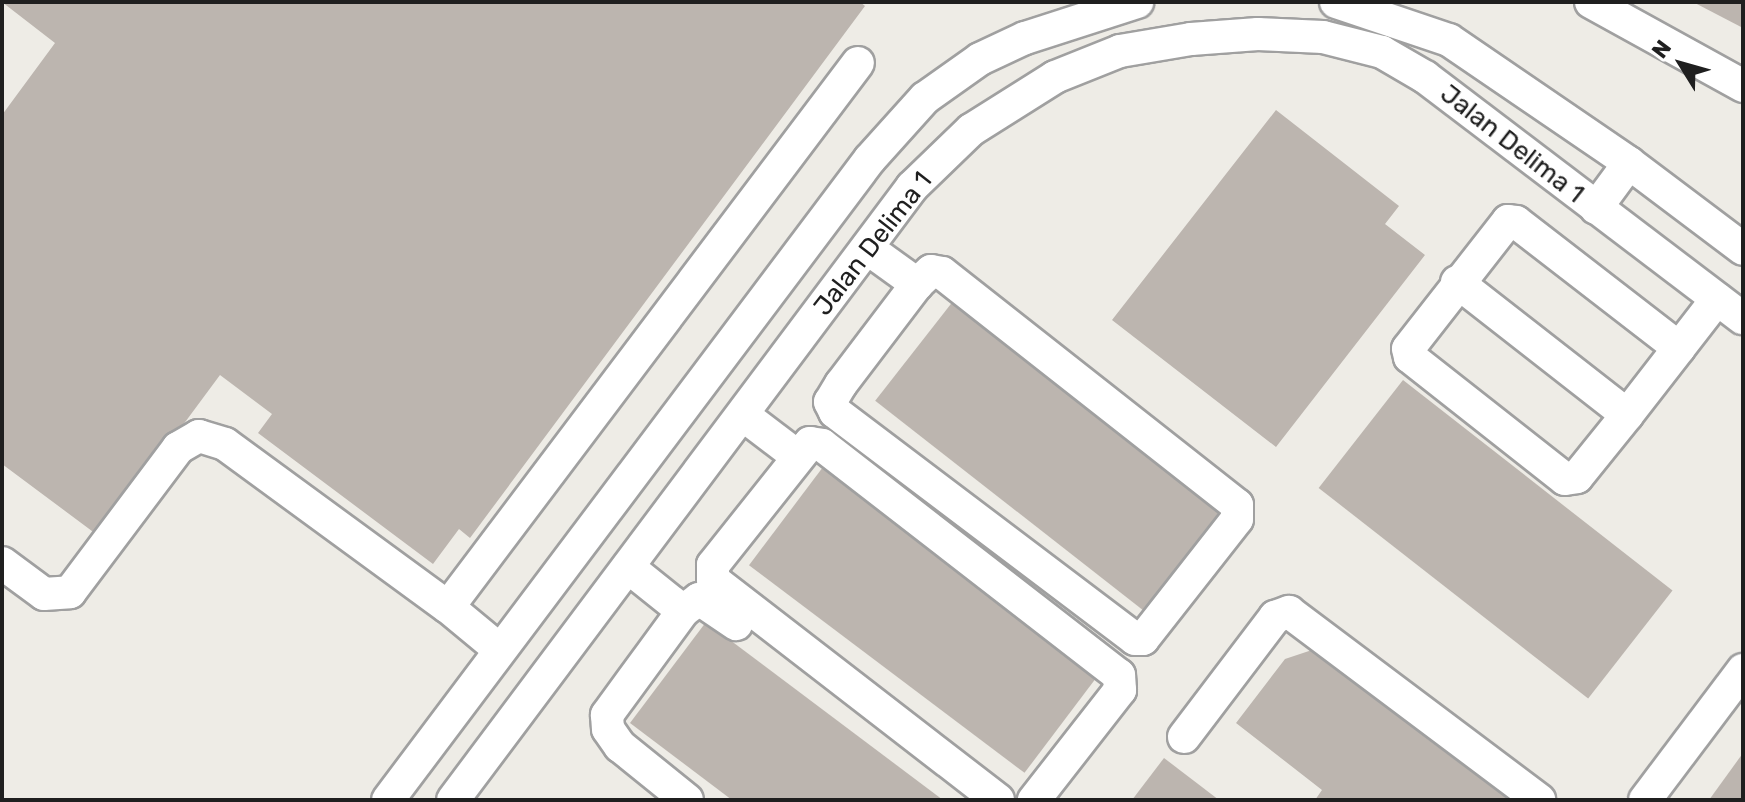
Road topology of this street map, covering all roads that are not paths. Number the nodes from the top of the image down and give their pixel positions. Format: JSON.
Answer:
{"nodes":[{"id":1,"x":1137,"y":2,"type":"edge"},
{"id":2,"x":1336,"y":2,"type":"edge"},
{"id":3,"x":1591,"y":2,"type":"edge"},
{"id":4,"x":858,"y":63,"type":"dead end"},
{"id":5,"x":1743,"y":86,"type":"edge"},
{"id":6,"x":1629,"y":163,"type":"junction"},
{"id":7,"x":1596,"y":208,"type":"junction"},
{"id":8,"x":867,"y":248,"type":"junction"},
{"id":9,"x":1743,"y":249,"type":"edge"},
{"id":10,"x":1457,"y":282,"type":"junction"},
{"id":11,"x":917,"y":284,"type":"junction"},
{"id":12,"x":1717,"y":299,"type":"junction"},
{"id":13,"x":1743,"y":318,"type":"edge"},
{"id":14,"x":1679,"y":348,"type":"junction"},
{"id":15,"x":743,"y":415,"type":"junction"},
{"id":16,"x":1627,"y":415,"type":"junction"},
{"id":17,"x":797,"y":456,"type":"junction"},
{"id":18,"x":2,"y":563,"type":"edge"},
{"id":19,"x":628,"y":567,"type":"junction"},
{"id":20,"x":448,"y":607,"type":"junction"},
{"id":21,"x":683,"y":611,"type":"junction"},
{"id":22,"x":500,"y":650,"type":"junction"},
{"id":23,"x":1743,"y":670,"type":"edge"},
{"id":24,"x":1184,"y":737,"type":"dead end"},
{"id":25,"x":388,"y":800,"type":"edge"},
{"id":26,"x":453,"y":800,"type":"edge"},
{"id":27,"x":687,"y":800,"type":"edge"},
{"id":28,"x":966,"y":800,"type":"edge"},
{"id":29,"x":998,"y":800,"type":"edge"},
{"id":30,"x":1034,"y":800,"type":"edge"},
{"id":31,"x":1539,"y":800,"type":"edge"},
{"id":32,"x":1645,"y":800,"type":"edge"}],
"edges":[{"from":1,"to":22,"type":"street","name":"Jalan Delima 1"},
{"from":2,"to":6,"type":"street","name":"Jalan Delima 1"},
{"from":3,"to":5,"type":"street"},
{"from":4,"to":20,"type":"street"},
{"from":6,"to":7,"type":"street"},
{"from":6,"to":9,"type":"street","name":"Jalan Delima 1"},
{"from":7,"to":8,"type":"street","name":"Jalan Delima 1"},
{"from":7,"to":12,"type":"street","name":"Jalan Delima 1"},
{"from":8,"to":11,"type":"street"},
{"from":8,"to":15,"type":"street","name":"Jalan Delima 1"},
{"from":10,"to":14,"type":"street"},
{"from":10,"to":16,"type":"street"},
{"from":10,"to":16,"type":"street"},
{"from":11,"to":11,"type":"street"},
{"from":12,"to":13,"type":"street","name":"Jalan Delima 1"},
{"from":12,"to":14,"type":"street"},
{"from":14,"to":16,"type":"street"},
{"from":15,"to":17,"type":"street"},
{"from":15,"to":19,"type":"street","name":"Jalan Delima 1"},
{"from":17,"to":29,"type":"street"},
{"from":17,"to":30,"type":"street"},
{"from":18,"to":20,"type":"street"},
{"from":19,"to":21,"type":"street"},
{"from":19,"to":26,"type":"street","name":"Jalan Delima 1"},
{"from":20,"to":22,"type":"street"},
{"from":21,"to":27,"type":"street"},
{"from":21,"to":28,"type":"street"},
{"from":22,"to":25,"type":"street","name":"Jalan Delima 1"},
{"from":23,"to":32,"type":"street"},
{"from":24,"to":31,"type":"street"}]}
